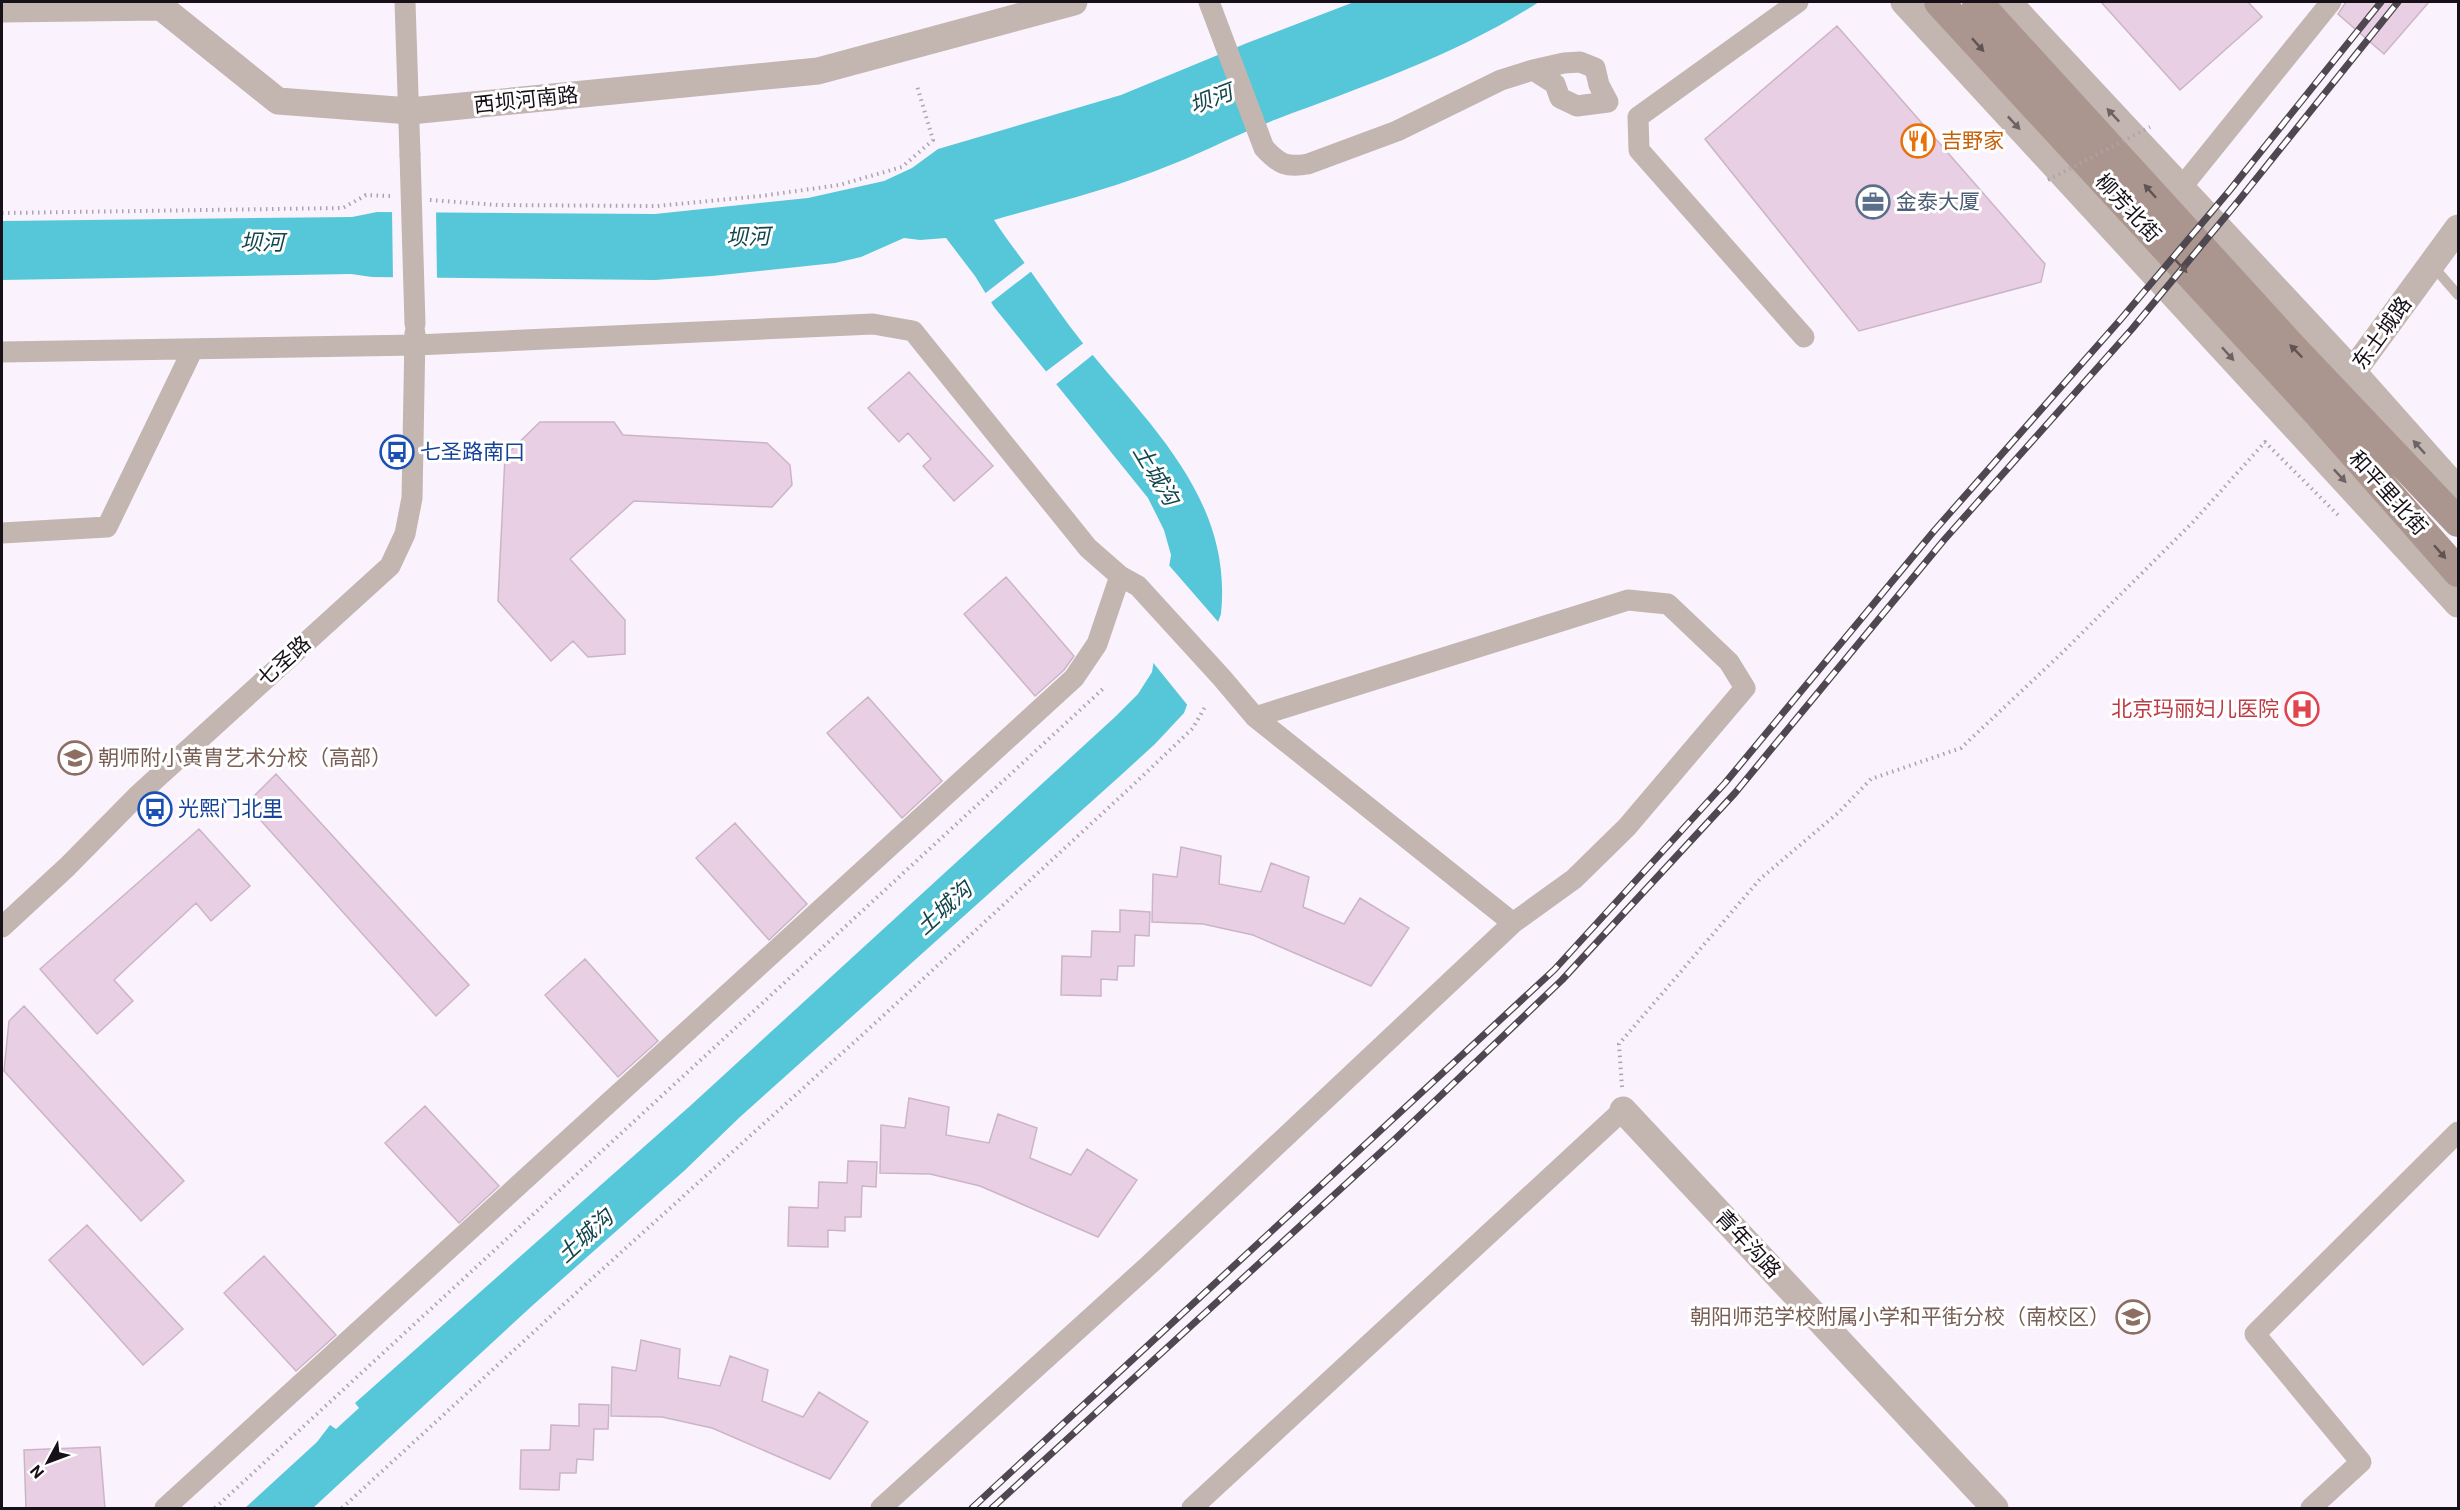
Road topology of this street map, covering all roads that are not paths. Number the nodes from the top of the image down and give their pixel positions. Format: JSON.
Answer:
{"nodes":[{"id":1,"x":405,"y":2,"type":"edge"},
{"id":2,"x":1074,"y":2,"type":"edge"},
{"id":3,"x":1798,"y":2,"type":"edge"},
{"id":4,"x":1904,"y":2,"type":"edge"},
{"id":5,"x":1938,"y":2,"type":"edge"},
{"id":6,"x":1977,"y":2,"type":"edge"},
{"id":7,"x":2008,"y":2,"type":"edge"},
{"id":8,"x":2331,"y":2,"type":"edge"},
{"id":9,"x":1211,"y":5,"type":"edge"},
{"id":10,"x":2,"y":9,"type":"edge"},
{"id":11,"x":1533,"y":70,"type":"junction"},
{"id":12,"x":1608,"y":102,"type":"junction"},
{"id":13,"x":410,"y":111,"type":"junction"},
{"id":14,"x":1638,"y":117,"type":"junction"},
{"id":15,"x":2181,"y":188,"type":"junction"},
{"id":16,"x":2458,"y":228,"type":"edge"},
{"id":17,"x":2432,"y":265,"type":"junction"},
{"id":18,"x":2458,"y":295,"type":"edge"},
{"id":19,"x":1804,"y":337,"type":"dead end"},
{"id":20,"x":416,"y":345,"type":"junction"},
{"id":21,"x":193,"y":349,"type":"junction"},
{"id":22,"x":2,"y":352,"type":"edge"},
{"id":23,"x":2327,"y":403,"type":"junction"},
{"id":24,"x":2458,"y":490,"type":"edge"},
{"id":25,"x":2458,"y":522,"type":"edge"},
{"id":26,"x":2,"y":532,"type":"edge"},
{"id":27,"x":2458,"y":573,"type":"edge"},
{"id":28,"x":1129,"y":581,"type":"junction"},
{"id":29,"x":2458,"y":604,"type":"edge"},
{"id":30,"x":1255,"y":717,"type":"junction"},
{"id":31,"x":1513,"y":923,"type":"junction"},
{"id":32,"x":2,"y":927,"type":"edge"},
{"id":33,"x":1623,"y":1110,"type":"joint"},
{"id":34,"x":2458,"y":1132,"type":"edge"},
{"id":35,"x":165,"y":1509,"type":"edge"},
{"id":36,"x":881,"y":1509,"type":"edge"},
{"id":37,"x":1192,"y":1509,"type":"edge"},
{"id":38,"x":1995,"y":1509,"type":"edge"},
{"id":39,"x":2311,"y":1509,"type":"edge"}],
"edges":[{"from":1,"to":13,"type":"street","name":"七圣路"},
{"from":2,"to":13,"type":"street","name":"西坝河南路"},
{"from":3,"to":14,"type":"street"},
{"from":4,"to":23,"type":"street","one_way":true},
{"from":5,"to":23,"type":"main road","name":"柳芳北街","one_way":true},
{"from":23,"to":6,"type":"main road","name":"柳芳北街","one_way":true},
{"from":15,"to":7,"type":"street","one_way":true},
{"from":8,"to":15,"type":"street"},
{"from":9,"to":11,"type":"street"},
{"from":10,"to":13,"type":"street","name":"西坝河南路"},
{"from":11,"to":12,"type":"street"},
{"from":11,"to":12,"type":"street"},
{"from":12,"to":14,"type":"street"},
{"from":13,"to":20,"type":"street","name":"七圣路","bridge":true},
{"from":14,"to":19,"type":"street"},
{"from":15,"to":23,"type":"street"},
{"from":16,"to":17,"type":"street","name":"东土城路"},
{"from":17,"to":18,"type":"lane"},
{"from":17,"to":23,"type":"street","name":"东土城路"},
{"from":20,"to":21,"type":"street"},
{"from":20,"to":28,"type":"street"},
{"from":20,"to":32,"type":"street","name":"七圣路"},
{"from":21,"to":22,"type":"street"},
{"from":21,"to":26,"type":"street"},
{"from":24,"to":23,"type":"street","one_way":true},
{"from":23,"to":25,"type":"main road","name":"和平里北街"},
{"from":23,"to":27,"type":"main road","name":"和平里北街","one_way":true},
{"from":23,"to":29,"type":"street","one_way":true},
{"from":28,"to":30,"type":"street"},
{"from":28,"to":35,"type":"street"},
{"from":30,"to":31,"type":"street"},
{"from":30,"to":31,"type":"street"},
{"from":31,"to":36,"type":"street"},
{"from":33,"to":37,"type":"street"},
{"from":33,"to":38,"type":"street","name":"青年沟路"},
{"from":34,"to":39,"type":"street"}]}
